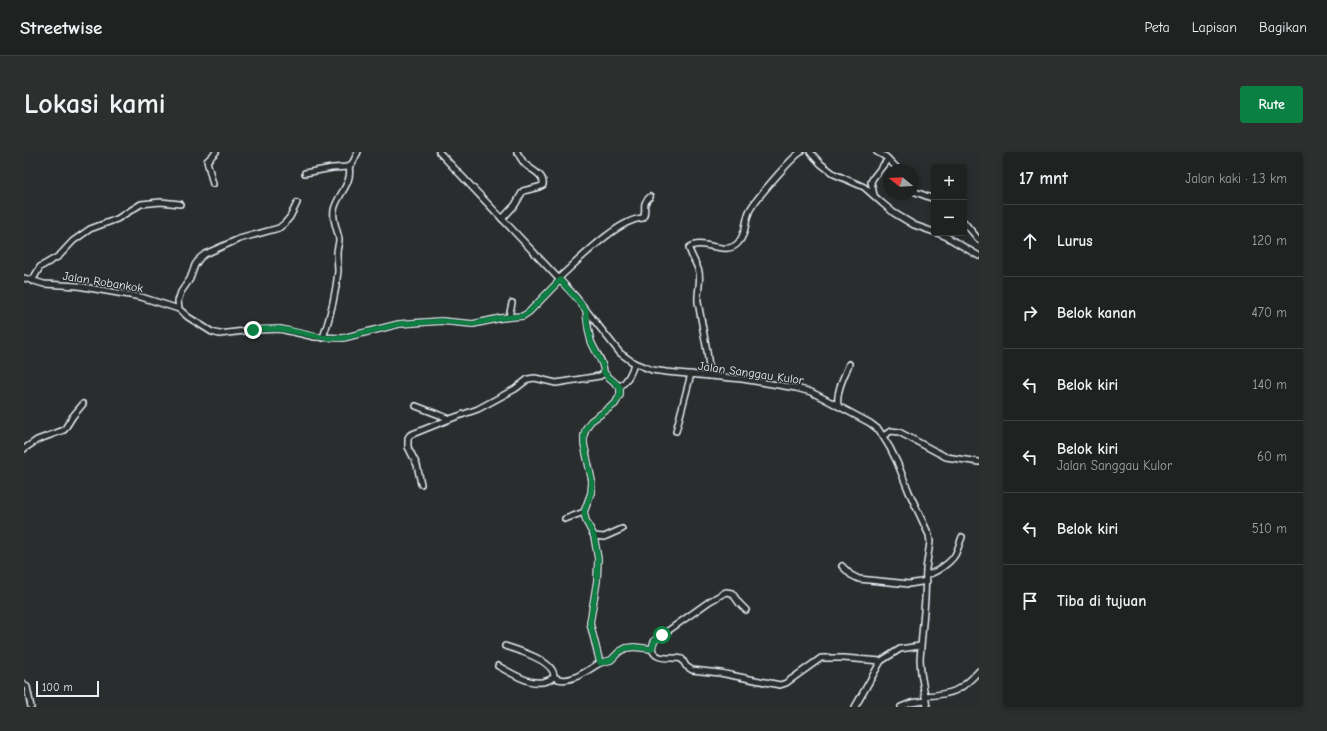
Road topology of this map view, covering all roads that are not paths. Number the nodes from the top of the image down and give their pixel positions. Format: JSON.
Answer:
{"nodes":[{"id":1,"x":216,"y":152,"type":"edge"},
{"id":2,"x":358,"y":152,"type":"edge"},
{"id":3,"x":439,"y":152,"type":"edge"},
{"id":4,"x":517,"y":152,"type":"edge"},
{"id":5,"x":801,"y":152,"type":"edge"},
{"id":6,"x":810,"y":152,"type":"edge"},
{"id":7,"x":877,"y":152,"type":"edge"},
{"id":8,"x":885,"y":163,"type":"joint"},
{"id":9,"x":349,"y":167,"type":"junction"},
{"id":10,"x":305,"y":173,"type":"dead end"},
{"id":11,"x":213,"y":184,"type":"dead end"},
{"id":12,"x":919,"y":193,"type":"edge"},
{"id":13,"x":874,"y":195,"type":"junction"},
{"id":14,"x":650,"y":197,"type":"dead end"},
{"id":15,"x":931,"y":197,"type":"edge"},
{"id":16,"x":297,"y":203,"type":"dead end"},
{"id":17,"x":180,"y":204,"type":"dead end"},
{"id":18,"x":502,"y":219,"type":"junction"},
{"id":19,"x":967,"y":226,"type":"edge"},
{"id":20,"x":931,"y":231,"type":"edge"},
{"id":21,"x":944,"y":236,"type":"edge"},
{"id":22,"x":979,"y":240,"type":"edge"},
{"id":23,"x":979,"y":256,"type":"edge"},
{"id":24,"x":24,"y":278,"type":"edge"},
{"id":25,"x":559,"y":279,"type":"junction"},
{"id":26,"x":32,"y":281,"type":"junction"},
{"id":27,"x":512,"y":303,"type":"dead end"},
{"id":28,"x":179,"y":309,"type":"junction"},
{"id":29,"x":586,"y":310,"type":"junction"},
{"id":30,"x":509,"y":317,"type":"junction"},
{"id":31,"x":323,"y":338,"type":"junction"},
{"id":32,"x":634,"y":363,"type":"junction"},
{"id":33,"x":849,"y":364,"type":"dead end"},
{"id":34,"x":604,"y":373,"type":"junction"},
{"id":35,"x":691,"y":374,"type":"junction"},
{"id":36,"x":710,"y":376,"type":"junction"},
{"id":37,"x":620,"y":387,"type":"junction"},
{"id":38,"x":83,"y":404,"type":"dead end"},
{"id":39,"x":416,"y":406,"type":"dead end"},
{"id":40,"x":838,"y":406,"type":"junction"},
{"id":41,"x":450,"y":420,"type":"junction"},
{"id":42,"x":676,"y":432,"type":"dead end"},
{"id":43,"x":883,"y":436,"type":"junction"},
{"id":44,"x":24,"y":449,"type":"edge"},
{"id":45,"x":979,"y":462,"type":"edge"},
{"id":46,"x":421,"y":484,"type":"dead end"},
{"id":47,"x":584,"y":512,"type":"junction"},
{"id":48,"x":565,"y":519,"type":"dead end"},
{"id":49,"x":622,"y":529,"type":"dead end"},
{"id":50,"x":594,"y":536,"type":"junction"},
{"id":51,"x":962,"y":537,"type":"dead end"},
{"id":52,"x":842,"y":566,"type":"dead end"},
{"id":53,"x":926,"y":575,"type":"junction"},
{"id":54,"x":926,"y":581,"type":"junction"},
{"id":55,"x":746,"y":610,"type":"dead end"},
{"id":56,"x":505,"y":646,"type":"dead end"},
{"id":57,"x":920,"y":646,"type":"junction"},
{"id":58,"x":652,"y":649,"type":"junction"},
{"id":59,"x":881,"y":661,"type":"junction"},
{"id":60,"x":600,"y":663,"type":"junction"},
{"id":61,"x":498,"y":666,"type":"dead end"},
{"id":62,"x":979,"y":670,"type":"edge"},
{"id":63,"x":554,"y":677,"type":"junction"},
{"id":64,"x":24,"y":684,"type":"edge"},
{"id":65,"x":925,"y":698,"type":"junction"},
{"id":66,"x":31,"y":707,"type":"edge"},
{"id":67,"x":855,"y":707,"type":"edge"},
{"id":68,"x":901,"y":707,"type":"edge"},
{"id":69,"x":927,"y":707,"type":"edge"}],
"edges":[{"from":1,"to":11,"type":"street"},
{"from":2,"to":9,"type":"street"},
{"from":3,"to":18,"type":"street","name":"Jalan Sanggau Kulor"},
{"from":4,"to":18,"type":"street"},
{"from":5,"to":36,"type":"street"},
{"from":6,"to":13,"type":"street"},
{"from":7,"to":8,"type":"street"},
{"from":8,"to":13,"type":"street"},
{"from":9,"to":10,"type":"street"},
{"from":9,"to":31,"type":"street"},
{"from":12,"to":15,"type":"street"},
{"from":13,"to":20,"type":"street"},
{"from":14,"to":25,"type":"street"},
{"from":16,"to":28,"type":"street"},
{"from":17,"to":26,"type":"street"},
{"from":18,"to":25,"type":"street","name":"Jalan Sanggau Kulor"},
{"from":19,"to":22,"type":"street"},
{"from":21,"to":23,"type":"street"},
{"from":24,"to":26,"type":"street","name":"Jalan Robankok"},
{"from":25,"to":29,"type":"street","name":"Jalan Sanggau Kulor"},
{"from":25,"to":30,"type":"street"},
{"from":26,"to":28,"type":"street","name":"Jalan Robankok"},
{"from":27,"to":30,"type":"street"},
{"from":28,"to":31,"type":"street"},
{"from":29,"to":32,"type":"street","name":"Jalan Sanggau Kulor"},
{"from":29,"to":34,"type":"street"},
{"from":30,"to":31,"type":"street"},
{"from":32,"to":35,"type":"street","name":"Jalan Sanggau Kulor"},
{"from":32,"to":37,"type":"street"},
{"from":33,"to":40,"type":"street"},
{"from":34,"to":37,"type":"street"},
{"from":34,"to":41,"type":"street"},
{"from":35,"to":36,"type":"street","name":"Jalan Sanggau Kulor"},
{"from":35,"to":42,"type":"street"},
{"from":36,"to":40,"type":"street","name":"Jalan Sanggau Kulor"},
{"from":37,"to":47,"type":"street"},
{"from":38,"to":44,"type":"street"},
{"from":39,"to":41,"type":"street"},
{"from":40,"to":43,"type":"street","name":"Jalan Sanggau Kulor"},
{"from":41,"to":46,"type":"street"},
{"from":43,"to":45,"type":"street"},
{"from":43,"to":53,"type":"street","name":"Jalan Sanggau Kulor"},
{"from":47,"to":48,"type":"street"},
{"from":47,"to":50,"type":"street"},
{"from":49,"to":50,"type":"street"},
{"from":50,"to":60,"type":"street"},
{"from":51,"to":53,"type":"street"},
{"from":52,"to":54,"type":"street"},
{"from":53,"to":54,"type":"street","name":"Jalan Sanggau Kulor"},
{"from":54,"to":57,"type":"street","name":"Jalan Sanggau Kulor"},
{"from":55,"to":58,"type":"street"},
{"from":56,"to":63,"type":"street"},
{"from":57,"to":59,"type":"street"},
{"from":57,"to":65,"type":"street","name":"Jalan Sanggau Kulor"},
{"from":58,"to":59,"type":"street"},
{"from":58,"to":60,"type":"street"},
{"from":59,"to":67,"type":"street"},
{"from":60,"to":63,"type":"street"},
{"from":61,"to":63,"type":"street"},
{"from":62,"to":65,"type":"street"},
{"from":64,"to":66,"type":"street"},
{"from":65,"to":68,"type":"street"},
{"from":65,"to":69,"type":"street","name":"Jalan Sanggau Kulor"}]}
